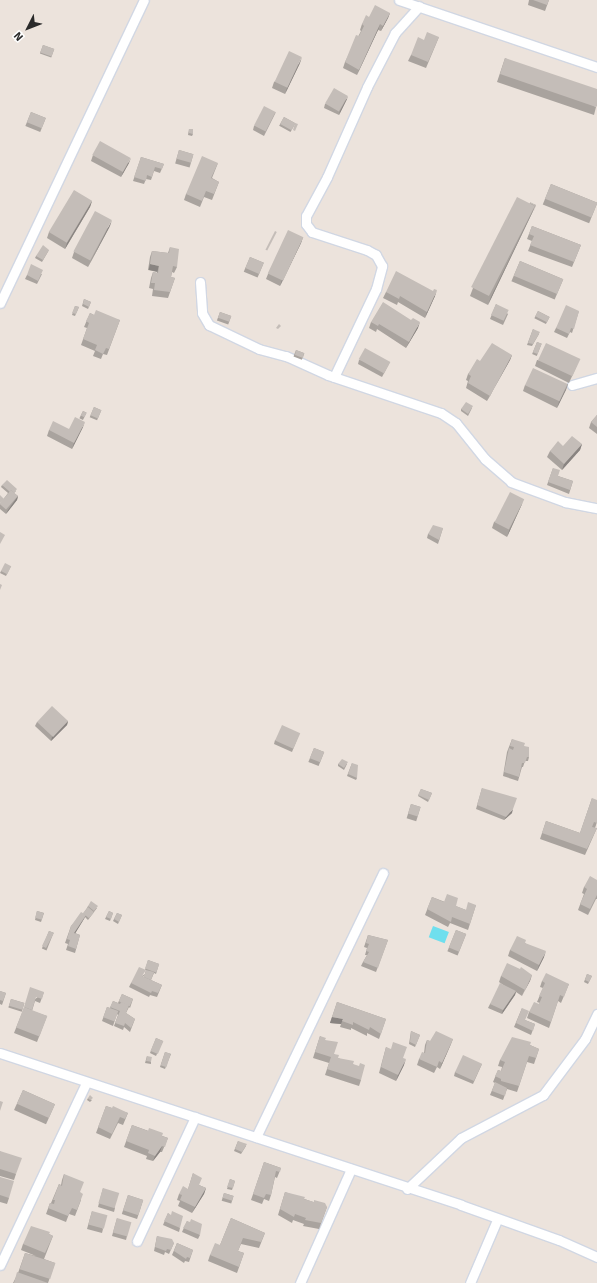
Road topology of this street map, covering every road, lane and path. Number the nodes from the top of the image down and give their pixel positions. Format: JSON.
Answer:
{"nodes":[{"id":1,"x":144,"y":0,"type":"edge"},
{"id":2,"x":399,"y":0,"type":"edge"},
{"id":3,"x":418,"y":6,"type":"junction"},
{"id":4,"x":597,"y":67,"type":"edge"},
{"id":5,"x":200,"y":282,"type":"dead end"},
{"id":6,"x":0,"y":303,"type":"edge"},
{"id":7,"x":334,"y":377,"type":"junction"},
{"id":8,"x":597,"y":378,"type":"edge"},
{"id":9,"x":572,"y":384,"type":"edge"},
{"id":10,"x":597,"y":508,"type":"edge"},
{"id":11,"x":383,"y":873,"type":"dead end"},
{"id":12,"x":597,"y":1014,"type":"edge"},
{"id":13,"x":0,"y":1053,"type":"edge"},
{"id":14,"x":86,"y":1083,"type":"junction"},
{"id":15,"x":195,"y":1117,"type":"junction"},
{"id":16,"x":256,"y":1137,"type":"junction"},
{"id":17,"x":351,"y":1169,"type":"junction"},
{"id":18,"x":407,"y":1189,"type":"junction"},
{"id":19,"x":497,"y":1220,"type":"junction"},
{"id":20,"x":137,"y":1241,"type":"dead end"},
{"id":21,"x":597,"y":1257,"type":"edge"},
{"id":22,"x":0,"y":1265,"type":"edge"},
{"id":23,"x":300,"y":1283,"type":"edge"},
{"id":24,"x":470,"y":1283,"type":"edge"}],
"edges":[{"from":1,"to":6,"type":"street"},
{"from":2,"to":3,"type":"street"},
{"from":3,"to":4,"type":"street"},
{"from":3,"to":7,"type":"street"},
{"from":5,"to":7,"type":"street"},
{"from":7,"to":10,"type":"street"},
{"from":8,"to":9,"type":"street"},
{"from":11,"to":16,"type":"street"},
{"from":12,"to":18,"type":"street"},
{"from":13,"to":14,"type":"street"},
{"from":14,"to":15,"type":"street"},
{"from":14,"to":22,"type":"street"},
{"from":15,"to":16,"type":"street"},
{"from":15,"to":20,"type":"street"},
{"from":16,"to":17,"type":"street"},
{"from":17,"to":18,"type":"street"},
{"from":17,"to":23,"type":"street"},
{"from":18,"to":19,"type":"street"},
{"from":19,"to":21,"type":"street"},
{"from":19,"to":24,"type":"street"}]}
